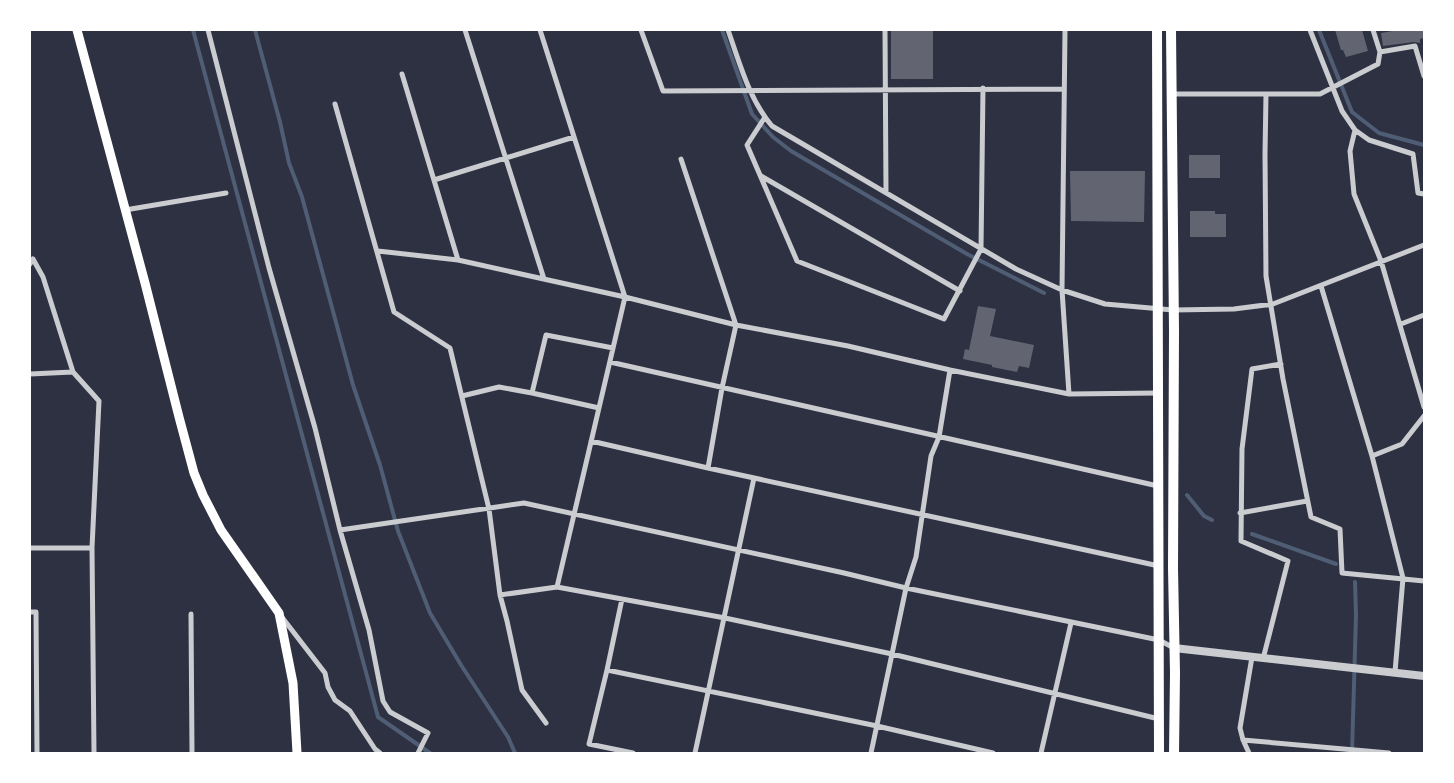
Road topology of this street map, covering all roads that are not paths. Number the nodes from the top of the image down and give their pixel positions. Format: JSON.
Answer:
{"nodes":[{"id":1,"x":77,"y":30,"type":"edge"},
{"id":2,"x":208,"y":30,"type":"edge"},
{"id":3,"x":465,"y":30,"type":"edge"},
{"id":4,"x":540,"y":30,"type":"edge"},
{"id":5,"x":641,"y":30,"type":"edge"},
{"id":6,"x":728,"y":30,"type":"edge"},
{"id":7,"x":885,"y":30,"type":"edge"},
{"id":8,"x":1065,"y":30,"type":"edge"},
{"id":9,"x":1157,"y":30,"type":"edge"},
{"id":10,"x":1171,"y":30,"type":"edge"},
{"id":11,"x":1310,"y":30,"type":"edge"},
{"id":12,"x":1373,"y":30,"type":"edge"},
{"id":13,"x":1380,"y":52,"type":"junction"},
{"id":14,"x":402,"y":74,"type":"dead end"},
{"id":15,"x":1424,"y":76,"type":"edge"},
{"id":16,"x":983,"y":88,"type":"junction"},
{"id":17,"x":1334,"y":88,"type":"junction"},
{"id":18,"x":1064,"y":89,"type":"junction"},
{"id":19,"x":749,"y":90,"type":"junction"},
{"id":20,"x":887,"y":90,"type":"junction"},
{"id":21,"x":1172,"y":94,"type":"junction"},
{"id":22,"x":1266,"y":94,"type":"junction"},
{"id":23,"x":335,"y":104,"type":"dead end"},
{"id":24,"x":765,"y":117,"type":"junction"},
{"id":25,"x":1355,"y":130,"type":"junction"},
{"id":26,"x":574,"y":137,"type":"junction"},
{"id":27,"x":506,"y":158,"type":"junction"},
{"id":28,"x":681,"y":158,"type":"dead end"},
{"id":29,"x":760,"y":176,"type":"junction"},
{"id":30,"x":434,"y":180,"type":"junction"},
{"id":31,"x":886,"y":192,"type":"junction"},
{"id":32,"x":226,"y":193,"type":"dead end"},
{"id":33,"x":1424,"y":194,"type":"edge"},
{"id":34,"x":125,"y":210,"type":"junction"},
{"id":35,"x":1424,"y":245,"type":"edge"},
{"id":36,"x":981,"y":250,"type":"junction"},
{"id":37,"x":378,"y":251,"type":"junction"},
{"id":38,"x":458,"y":260,"type":"junction"},
{"id":39,"x":1381,"y":261,"type":"junction"},
{"id":40,"x":30,"y":264,"type":"edge"},
{"id":41,"x":544,"y":279,"type":"junction"},
{"id":42,"x":1322,"y":286,"type":"junction"},
{"id":43,"x":1062,"y":290,"type":"junction"},
{"id":44,"x":960,"y":291,"type":"junction"},
{"id":45,"x":625,"y":297,"type":"junction"},
{"id":46,"x":1271,"y":304,"type":"junction"},
{"id":47,"x":1159,"y":310,"type":"junction"},
{"id":48,"x":1173,"y":310,"type":"junction"},
{"id":49,"x":1424,"y":315,"type":"edge"},
{"id":50,"x":1401,"y":324,"type":"junction"},
{"id":51,"x":736,"y":325,"type":"junction"},
{"id":52,"x":613,"y":348,"type":"junction"},
{"id":53,"x":610,"y":362,"type":"junction"},
{"id":54,"x":1281,"y":364,"type":"junction"},
{"id":55,"x":950,"y":370,"type":"junction"},
{"id":56,"x":73,"y":372,"type":"junction"},
{"id":57,"x":30,"y":374,"type":"edge"},
{"id":58,"x":722,"y":388,"type":"junction"},
{"id":59,"x":532,"y":392,"type":"junction"},
{"id":60,"x":1159,"y":393,"type":"junction"},
{"id":61,"x":1069,"y":394,"type":"junction"},
{"id":62,"x":462,"y":396,"type":"junction"},
{"id":63,"x":1424,"y":407,"type":"edge"},
{"id":64,"x":599,"y":408,"type":"junction"},
{"id":65,"x":1424,"y":416,"type":"edge"},
{"id":66,"x":939,"y":437,"type":"junction"},
{"id":67,"x":592,"y":441,"type":"junction"},
{"id":68,"x":1372,"y":456,"type":"junction"},
{"id":69,"x":708,"y":468,"type":"junction"},
{"id":70,"x":754,"y":478,"type":"junction"},
{"id":71,"x":1159,"y":486,"type":"junction"},
{"id":72,"x":1308,"y":501,"type":"junction"},
{"id":73,"x":489,"y":509,"type":"junction"},
{"id":74,"x":1240,"y":512,"type":"junction"},
{"id":75,"x":922,"y":514,"type":"junction"},
{"id":76,"x":574,"y":515,"type":"junction"},
{"id":77,"x":340,"y":530,"type":"junction"},
{"id":78,"x":30,"y":548,"type":"edge"},
{"id":79,"x":92,"y":548,"type":"junction"},
{"id":80,"x":739,"y":551,"type":"junction"},
{"id":81,"x":1159,"y":566,"type":"junction"},
{"id":82,"x":1403,"y":578,"type":"junction"},
{"id":83,"x":1424,"y":581,"type":"edge"},
{"id":84,"x":557,"y":587,"type":"junction"},
{"id":85,"x":906,"y":588,"type":"junction"},
{"id":86,"x":500,"y":595,"type":"junction"},
{"id":87,"x":622,"y":599,"type":"junction"},
{"id":88,"x":30,"y":612,"type":"edge"},
{"id":89,"x":279,"y":613,"type":"junction"},
{"id":90,"x":191,"y":614,"type":"dead end"},
{"id":91,"x":725,"y":618,"type":"junction"},
{"id":92,"x":1071,"y":623,"type":"junction"},
{"id":93,"x":1159,"y":640,"type":"junction"},
{"id":94,"x":1174,"y":648,"type":"junction"},
{"id":95,"x":892,"y":654,"type":"junction"},
{"id":96,"x":1252,"y":657,"type":"junction"},
{"id":97,"x":1263,"y":658,"type":"junction"},
{"id":98,"x":607,"y":670,"type":"junction"},
{"id":99,"x":1395,"y":672,"type":"junction"},
{"id":100,"x":1424,"y":676,"type":"edge"},
{"id":101,"x":709,"y":693,"type":"junction"},
{"id":102,"x":1054,"y":694,"type":"junction"},
{"id":103,"x":30,"y":712,"type":"edge"},
{"id":104,"x":36,"y":712,"type":"junction"},
{"id":105,"x":1159,"y":719,"type":"junction"},
{"id":106,"x":546,"y":723,"type":"dead end"},
{"id":107,"x":877,"y":726,"type":"junction"},
{"id":108,"x":1243,"y":740,"type":"junction"},
{"id":109,"x":375,"y":751,"type":"edge"},
{"id":110,"x":37,"y":753,"type":"edge"},
{"id":111,"x":94,"y":753,"type":"edge"},
{"id":112,"x":192,"y":753,"type":"edge"},
{"id":113,"x":297,"y":753,"type":"edge"},
{"id":114,"x":380,"y":753,"type":"edge"},
{"id":115,"x":418,"y":753,"type":"edge"},
{"id":116,"x":633,"y":753,"type":"edge"},
{"id":117,"x":695,"y":753,"type":"edge"},
{"id":118,"x":871,"y":753,"type":"edge"},
{"id":119,"x":993,"y":753,"type":"edge"},
{"id":120,"x":1041,"y":753,"type":"edge"},
{"id":121,"x":1159,"y":753,"type":"edge"},
{"id":122,"x":1174,"y":753,"type":"edge"},
{"id":123,"x":1249,"y":753,"type":"edge"},
{"id":124,"x":1389,"y":753,"type":"edge"}],
"edges":[{"from":1,"to":34,"type":"main road"},
{"from":2,"to":77,"type":"street"},
{"from":3,"to":27,"type":"street"},
{"from":4,"to":26,"type":"street"},
{"from":5,"to":19,"type":"street"},
{"from":6,"to":19,"type":"street"},
{"from":7,"to":20,"type":"street"},
{"from":8,"to":18,"type":"street"},
{"from":9,"to":47,"type":"main road"},
{"from":10,"to":21,"type":"main road"},
{"from":11,"to":17,"type":"street"},
{"from":12,"to":13,"type":"street"},
{"from":13,"to":15,"type":"street"},
{"from":13,"to":17,"type":"street"},
{"from":14,"to":30,"type":"street"},
{"from":16,"to":18,"type":"street"},
{"from":16,"to":20,"type":"street"},
{"from":16,"to":36,"type":"street"},
{"from":17,"to":22,"type":"street"},
{"from":17,"to":25,"type":"street"},
{"from":18,"to":43,"type":"street"},
{"from":19,"to":20,"type":"street"},
{"from":19,"to":24,"type":"street"},
{"from":20,"to":31,"type":"street"},
{"from":21,"to":22,"type":"street"},
{"from":21,"to":48,"type":"main road"},
{"from":22,"to":46,"type":"street"},
{"from":23,"to":37,"type":"street"},
{"from":24,"to":29,"type":"street"},
{"from":24,"to":31,"type":"street"},
{"from":25,"to":33,"type":"street"},
{"from":25,"to":39,"type":"street"},
{"from":26,"to":27,"type":"street"},
{"from":26,"to":45,"type":"street"},
{"from":27,"to":30,"type":"street"},
{"from":27,"to":41,"type":"street"},
{"from":28,"to":51,"type":"street"},
{"from":29,"to":44,"type":"street"},
{"from":29,"to":44,"type":"street"},
{"from":30,"to":38,"type":"street"},
{"from":31,"to":36,"type":"street"},
{"from":32,"to":34,"type":"street"},
{"from":34,"to":89,"type":"main road"},
{"from":35,"to":39,"type":"street"},
{"from":36,"to":43,"type":"street"},
{"from":36,"to":44,"type":"street"},
{"from":37,"to":38,"type":"street"},
{"from":37,"to":62,"type":"street"},
{"from":38,"to":41,"type":"street"},
{"from":39,"to":42,"type":"street"},
{"from":39,"to":50,"type":"street"},
{"from":40,"to":56,"type":"street"},
{"from":41,"to":45,"type":"street"},
{"from":42,"to":46,"type":"street"},
{"from":42,"to":68,"type":"street"},
{"from":43,"to":47,"type":"street"},
{"from":43,"to":61,"type":"street"},
{"from":45,"to":51,"type":"street"},
{"from":45,"to":52,"type":"street"},
{"from":46,"to":48,"type":"street"},
{"from":46,"to":54,"type":"street"},
{"from":47,"to":48,"type":"street"},
{"from":47,"to":60,"type":"main road"},
{"from":48,"to":94,"type":"main road"},
{"from":49,"to":50,"type":"street"},
{"from":50,"to":63,"type":"street"},
{"from":51,"to":55,"type":"street"},
{"from":51,"to":58,"type":"street"},
{"from":52,"to":53,"type":"street"},
{"from":52,"to":59,"type":"street"},
{"from":53,"to":58,"type":"street"},
{"from":53,"to":64,"type":"street"},
{"from":54,"to":72,"type":"street"},
{"from":54,"to":74,"type":"street"},
{"from":55,"to":61,"type":"street"},
{"from":55,"to":66,"type":"street"},
{"from":56,"to":57,"type":"street"},
{"from":56,"to":79,"type":"street"},
{"from":58,"to":66,"type":"street"},
{"from":58,"to":69,"type":"street"},
{"from":59,"to":62,"type":"street"},
{"from":59,"to":64,"type":"street"},
{"from":60,"to":61,"type":"street"},
{"from":60,"to":71,"type":"main road"},
{"from":62,"to":73,"type":"street"},
{"from":64,"to":67,"type":"street"},
{"from":65,"to":68,"type":"street"},
{"from":66,"to":71,"type":"street"},
{"from":66,"to":75,"type":"street"},
{"from":67,"to":69,"type":"street"},
{"from":67,"to":76,"type":"street"},
{"from":68,"to":82,"type":"street"},
{"from":69,"to":70,"type":"street"},
{"from":70,"to":75,"type":"street"},
{"from":70,"to":80,"type":"street"},
{"from":71,"to":81,"type":"main road"},
{"from":72,"to":74,"type":"street"},
{"from":72,"to":82,"type":"street"},
{"from":73,"to":76,"type":"street"},
{"from":73,"to":77,"type":"street"},
{"from":73,"to":86,"type":"street"},
{"from":74,"to":97,"type":"street"},
{"from":75,"to":81,"type":"street"},
{"from":75,"to":85,"type":"street"},
{"from":76,"to":80,"type":"street"},
{"from":76,"to":84,"type":"street"},
{"from":77,"to":115,"type":"street"},
{"from":78,"to":79,"type":"street"},
{"from":79,"to":111,"type":"street"},
{"from":80,"to":85,"type":"street"},
{"from":80,"to":91,"type":"street"},
{"from":81,"to":93,"type":"main road"},
{"from":82,"to":83,"type":"street"},
{"from":82,"to":99,"type":"street"},
{"from":84,"to":86,"type":"street"},
{"from":84,"to":87,"type":"street"},
{"from":85,"to":92,"type":"street"},
{"from":85,"to":95,"type":"street"},
{"from":86,"to":106,"type":"street"},
{"from":87,"to":91,"type":"street"},
{"from":87,"to":98,"type":"street"},
{"from":88,"to":104,"type":"street"},
{"from":89,"to":109,"type":"street"},
{"from":89,"to":113,"type":"main road"},
{"from":90,"to":112,"type":"street"},
{"from":91,"to":95,"type":"street"},
{"from":91,"to":101,"type":"street"},
{"from":92,"to":93,"type":"street"},
{"from":92,"to":102,"type":"street"},
{"from":93,"to":94,"type":"street"},
{"from":93,"to":105,"type":"main road"},
{"from":94,"to":96,"type":"street"},
{"from":94,"to":122,"type":"main road"},
{"from":95,"to":102,"type":"street"},
{"from":95,"to":107,"type":"street"},
{"from":96,"to":97,"type":"street"},
{"from":96,"to":108,"type":"street"},
{"from":97,"to":99,"type":"street"},
{"from":98,"to":101,"type":"street"},
{"from":98,"to":116,"type":"street"},
{"from":99,"to":100,"type":"street"},
{"from":101,"to":107,"type":"street"},
{"from":101,"to":117,"type":"street"},
{"from":102,"to":105,"type":"street"},
{"from":102,"to":120,"type":"street"},
{"from":103,"to":104,"type":"street"},
{"from":104,"to":110,"type":"street"},
{"from":105,"to":121,"type":"main road"},
{"from":107,"to":118,"type":"street"},
{"from":107,"to":119,"type":"street"},
{"from":108,"to":123,"type":"street"},
{"from":108,"to":124,"type":"street"},
{"from":109,"to":114,"type":"street"}]}
